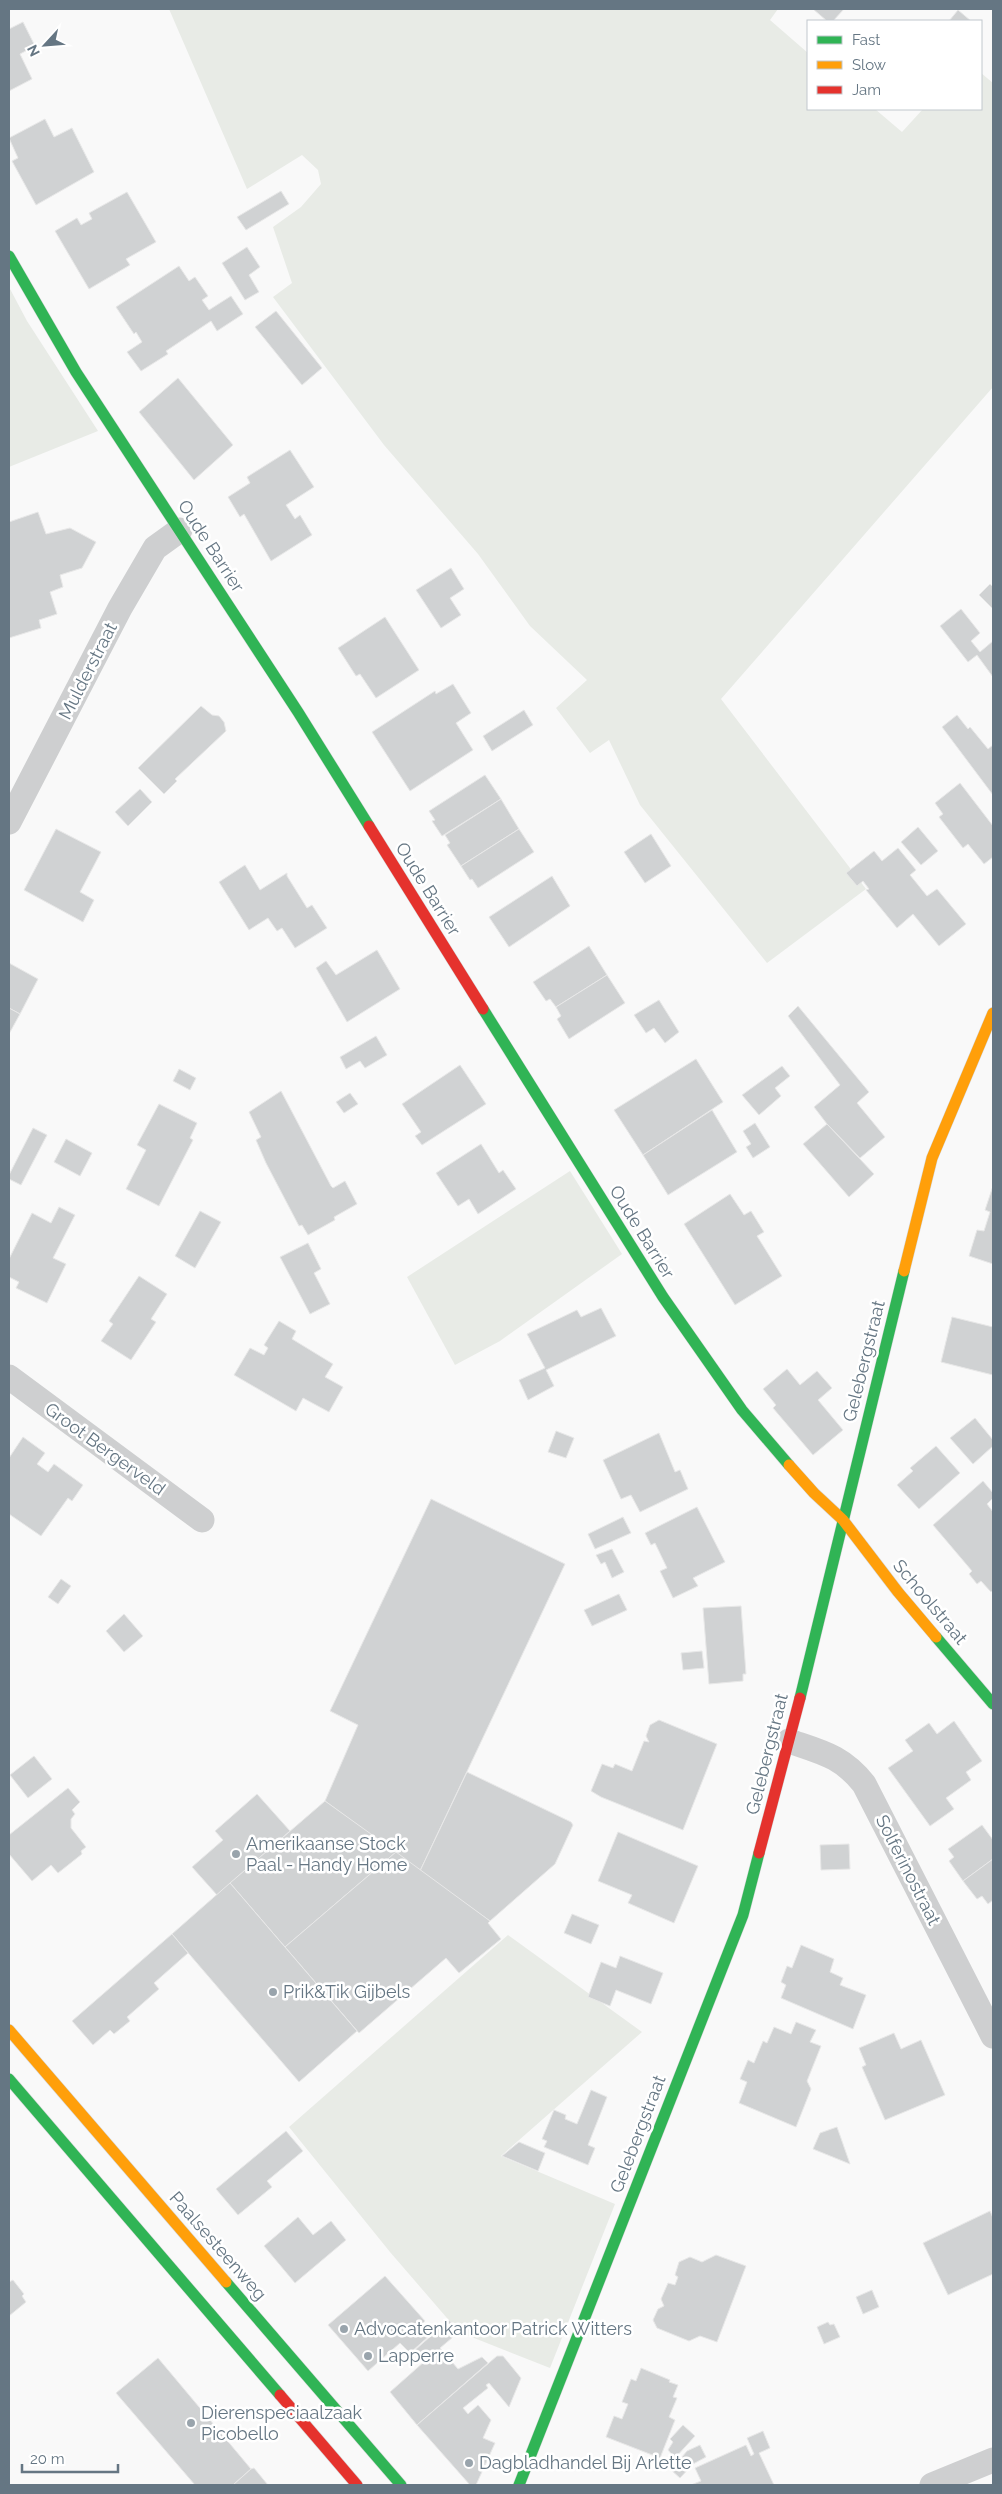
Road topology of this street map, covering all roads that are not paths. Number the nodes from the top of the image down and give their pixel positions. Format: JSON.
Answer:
{"nodes":[{"id":1,"x":9,"y":256,"type":"edge"},
{"id":2,"x":180,"y":530,"type":"junction"},
{"id":3,"x":9,"y":822,"type":"edge"},
{"id":4,"x":993,"y":1013,"type":"edge"},
{"id":5,"x":9,"y":1377,"type":"edge"},
{"id":6,"x":202,"y":1520,"type":"dead end"},
{"id":7,"x":843,"y":1520,"type":"junction"},
{"id":8,"x":993,"y":1704,"type":"edge"},
{"id":9,"x":789,"y":1740,"type":"junction"},
{"id":10,"x":9,"y":2030,"type":"edge"},
{"id":11,"x":993,"y":2036,"type":"edge"},
{"id":12,"x":9,"y":2080,"type":"edge"},
{"id":13,"x":993,"y":2460,"type":"edge"},
{"id":14,"x":357,"y":2485,"type":"edge"},
{"id":15,"x":401,"y":2485,"type":"edge"},
{"id":16,"x":519,"y":2485,"type":"edge"},
{"id":17,"x":932,"y":2485,"type":"edge"}],
"edges":[{"from":1,"to":2,"type":"street","name":"Oude Barrier"},
{"from":2,"to":3,"type":"street","name":"Mulderstraat"},
{"from":2,"to":7,"type":"street","name":"Oude Barrier"},
{"from":4,"to":7,"type":"street","name":"Gelebergstraat"},
{"from":5,"to":6,"type":"street","name":"Groot Bergerveld"},
{"from":7,"to":8,"type":"street","name":"Schoolstraat"},
{"from":7,"to":9,"type":"street","name":"Gelebergstraat"},
{"from":9,"to":11,"type":"street","name":"Solferinostraat"},
{"from":9,"to":16,"type":"street","name":"Gelebergstraat"},
{"from":10,"to":15,"type":"street","name":"Paalsesteenweg"},
{"from":12,"to":14,"type":"street"},
{"from":13,"to":17,"type":"street"}]}
